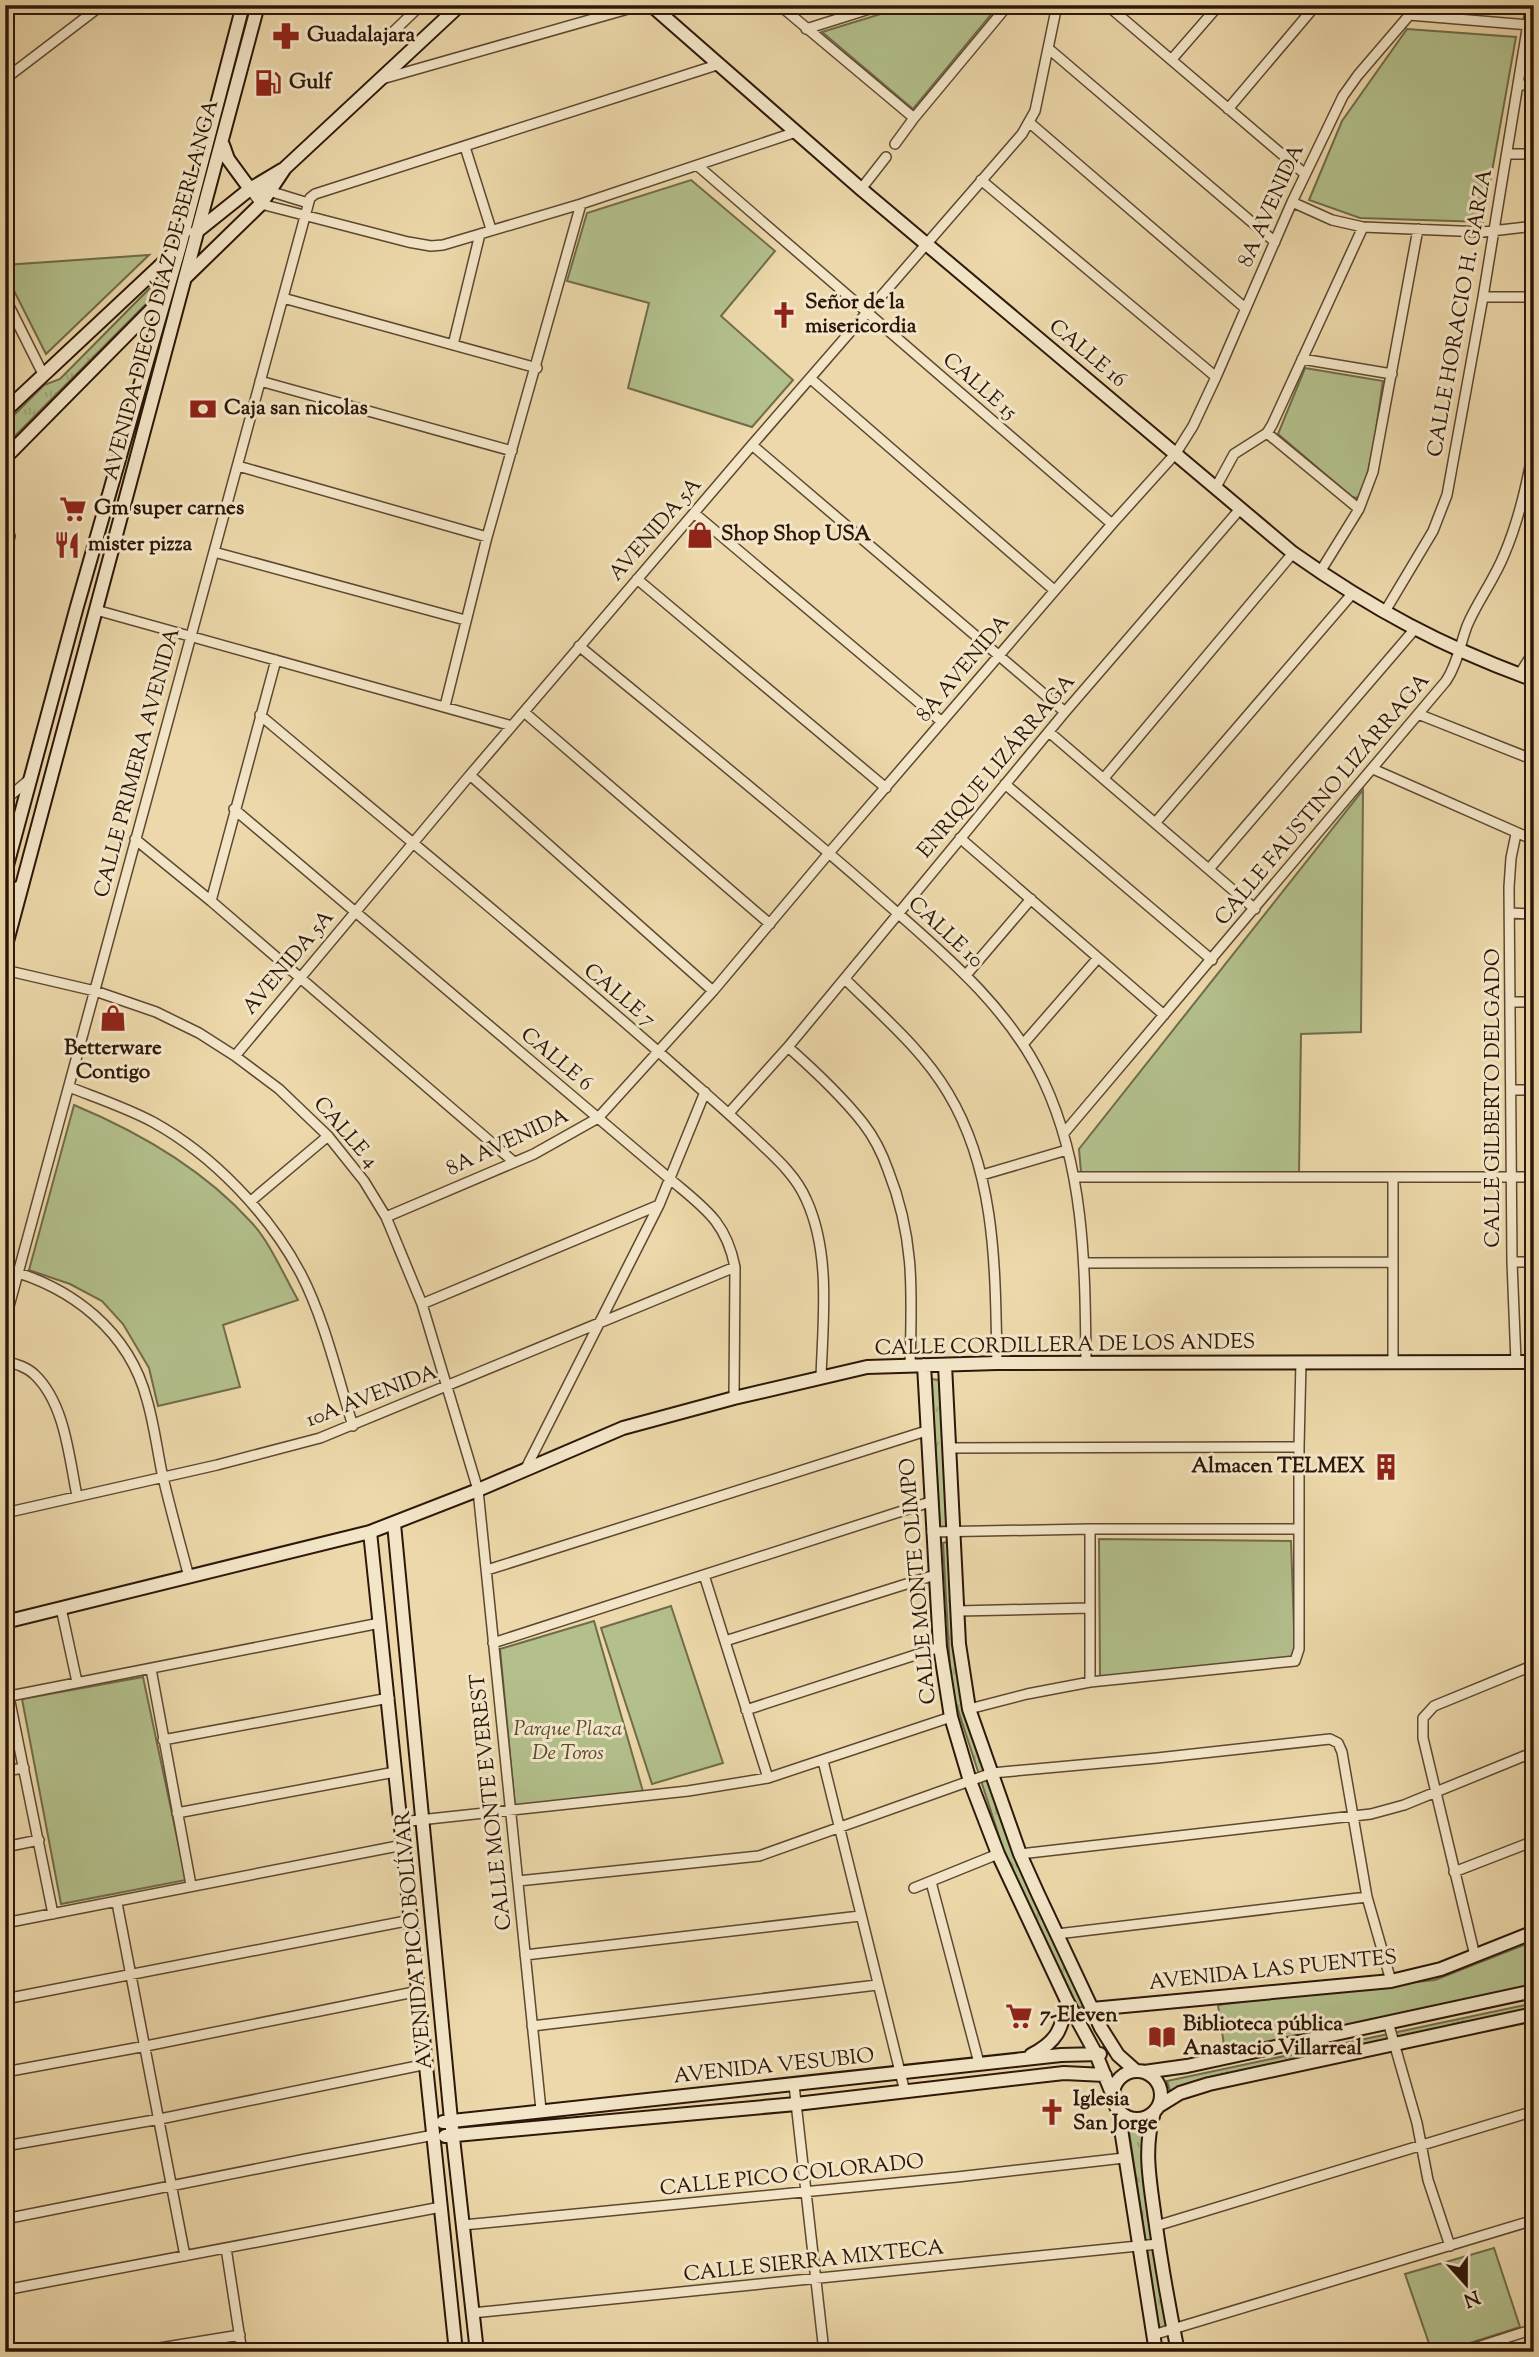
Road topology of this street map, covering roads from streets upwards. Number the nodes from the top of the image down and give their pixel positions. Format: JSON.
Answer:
{"nodes":[{"id":1,"x":102,"y":5,"type":"edge"},
{"id":2,"x":243,"y":5,"type":"edge"},
{"id":3,"x":258,"y":5,"type":"edge"},
{"id":4,"x":421,"y":5,"type":"edge"},
{"id":5,"x":460,"y":5,"type":"edge"},
{"id":6,"x":642,"y":5,"type":"edge"},
{"id":7,"x":651,"y":5,"type":"edge"},
{"id":8,"x":882,"y":5,"type":"edge"},
{"id":9,"x":1008,"y":5,"type":"edge"},
{"id":10,"x":1057,"y":5,"type":"edge"},
{"id":11,"x":1107,"y":5,"type":"edge"},
{"id":12,"x":1219,"y":5,"type":"edge"},
{"id":13,"x":1316,"y":5,"type":"edge"},
{"id":14,"x":1418,"y":5,"type":"edge"},
{"id":15,"x":1532,"y":7,"type":"edge"},
{"id":16,"x":784,"y":9,"type":"dead end"},
{"id":17,"x":1119,"y":9,"type":"edge"},
{"id":18,"x":1409,"y":15,"type":"junction"},
{"id":19,"x":1528,"y":25,"type":"junction"},
{"id":20,"x":806,"y":29,"type":"junction"},
{"id":21,"x":393,"y":32,"type":"dead end"},
{"id":22,"x":1049,"y":49,"type":"junction"},
{"id":23,"x":1172,"y":59,"type":"junction"},
{"id":24,"x":720,"y":64,"type":"junction"},
{"id":25,"x":5,"y":79,"type":"edge"},
{"id":26,"x":381,"y":79,"type":"junction"},
{"id":27,"x":1519,"y":85,"type":"junction"},
{"id":28,"x":1534,"y":85,"type":"edge"},
{"id":29,"x":1228,"y":109,"type":"junction"},
{"id":30,"x":914,"y":118,"type":"junction"},
{"id":31,"x":1030,"y":123,"type":"junction"},
{"id":32,"x":796,"y":132,"type":"junction"},
{"id":33,"x":223,"y":142,"type":"junction"},
{"id":34,"x":895,"y":144,"type":"dead end"},
{"id":35,"x":465,"y":147,"type":"junction"},
{"id":36,"x":1508,"y":154,"type":"junction"},
{"id":37,"x":1534,"y":155,"type":"edge"},
{"id":38,"x":886,"y":157,"type":"dead end"},
{"id":39,"x":698,"y":166,"type":"junction"},
{"id":40,"x":285,"y":169,"type":"junction"},
{"id":41,"x":1305,"y":174,"type":"junction"},
{"id":42,"x":981,"y":180,"type":"junction"},
{"id":43,"x":250,"y":189,"type":"junction"},
{"id":44,"x":861,"y":189,"type":"junction"},
{"id":45,"x":269,"y":191,"type":"junction"},
{"id":46,"x":1292,"y":202,"type":"junction"},
{"id":47,"x":308,"y":203,"type":"junction"},
{"id":48,"x":261,"y":204,"type":"junction"},
{"id":49,"x":581,"y":204,"type":"junction"},
{"id":50,"x":304,"y":216,"type":"junction"},
{"id":51,"x":1534,"y":226,"type":"edge"},
{"id":52,"x":1363,"y":227,"type":"junction"},
{"id":53,"x":491,"y":229,"type":"junction"},
{"id":54,"x":1418,"y":229,"type":"junction"},
{"id":55,"x":1494,"y":231,"type":"junction"},
{"id":56,"x":196,"y":232,"type":"junction"},
{"id":57,"x":480,"y":234,"type":"junction"},
{"id":58,"x":1275,"y":242,"type":"junction"},
{"id":59,"x":926,"y":244,"type":"junction"},
{"id":60,"x":180,"y":246,"type":"junction"},
{"id":61,"x":185,"y":278,"type":"junction"},
{"id":62,"x":165,"y":296,"type":"junction"},
{"id":63,"x":1483,"y":297,"type":"junction"},
{"id":64,"x":1534,"y":297,"type":"edge"},
{"id":65,"x":5,"y":298,"type":"edge"},
{"id":66,"x":284,"y":298,"type":"junction"},
{"id":67,"x":1245,"y":308,"type":"junction"},
{"id":68,"x":867,"y":313,"type":"junction"},
{"id":69,"x":453,"y":345,"type":"junction"},
{"id":70,"x":1302,"y":359,"type":"junction"},
{"id":71,"x":537,"y":368,"type":"junction"},
{"id":72,"x":1392,"y":374,"type":"junction"},
{"id":73,"x":44,"y":376,"type":"junction"},
{"id":74,"x":1216,"y":377,"type":"junction"},
{"id":75,"x":811,"y":379,"type":"junction"},
{"id":76,"x":260,"y":381,"type":"junction"},
{"id":77,"x":5,"y":411,"type":"edge"},
{"id":78,"x":1267,"y":432,"type":"junction"},
{"id":79,"x":752,"y":445,"type":"junction"},
{"id":80,"x":1534,"y":446,"type":"edge"},
{"id":81,"x":512,"y":451,"type":"junction"},
{"id":82,"x":1176,"y":453,"type":"junction"},
{"id":83,"x":5,"y":458,"type":"edge"},
{"id":84,"x":238,"y":466,"type":"junction"},
{"id":85,"x":1216,"y":487,"type":"junction"},
{"id":86,"x":1240,"y":509,"type":"junction"},
{"id":87,"x":1359,"y":509,"type":"junction"},
{"id":88,"x":694,"y":513,"type":"junction"},
{"id":89,"x":1112,"y":524,"type":"junction"},
{"id":90,"x":5,"y":529,"type":"edge"},
{"id":91,"x":487,"y":537,"type":"junction"},
{"id":92,"x":214,"y":552,"type":"junction"},
{"id":93,"x":1293,"y":553,"type":"junction"},
{"id":94,"x":5,"y":558,"type":"edge"},
{"id":95,"x":1320,"y":572,"type":"junction"},
{"id":96,"x":637,"y":579,"type":"junction"},
{"id":97,"x":1054,"y":590,"type":"junction"},
{"id":98,"x":1352,"y":594,"type":"junction"},
{"id":99,"x":96,"y":611,"type":"junction"},
{"id":100,"x":1384,"y":614,"type":"junction"},
{"id":101,"x":465,"y":620,"type":"junction"},
{"id":102,"x":1414,"y":630,"type":"junction"},
{"id":103,"x":190,"y":636,"type":"junction"},
{"id":104,"x":579,"y":646,"type":"junction"},
{"id":105,"x":1459,"y":650,"type":"junction"},
{"id":106,"x":1534,"y":651,"type":"edge"},
{"id":107,"x":999,"y":654,"type":"junction"},
{"id":108,"x":276,"y":660,"type":"junction"},
{"id":109,"x":1519,"y":675,"type":"junction"},
{"id":110,"x":1534,"y":680,"type":"edge"},
{"id":111,"x":446,"y":706,"type":"junction"},
{"id":112,"x":524,"y":712,"type":"junction"},
{"id":113,"x":1065,"y":712,"type":"junction"},
{"id":114,"x":1419,"y":714,"type":"junction"},
{"id":115,"x":260,"y":715,"type":"junction"},
{"id":116,"x":942,"y":722,"type":"junction"},
{"id":117,"x":512,"y":726,"type":"junction"},
{"id":118,"x":1049,"y":732,"type":"junction"},
{"id":119,"x":1534,"y":760,"type":"edge"},
{"id":120,"x":1373,"y":769,"type":"junction"},
{"id":121,"x":470,"y":775,"type":"junction"},
{"id":122,"x":32,"y":778,"type":"junction"},
{"id":123,"x":1104,"y":778,"type":"junction"},
{"id":124,"x":1005,"y":784,"type":"junction"},
{"id":125,"x":886,"y":788,"type":"junction"},
{"id":126,"x":5,"y":800,"type":"edge"},
{"id":127,"x":234,"y":809,"type":"junction"},
{"id":128,"x":1156,"y":822,"type":"junction"},
{"id":129,"x":1516,"y":834,"type":"junction"},
{"id":130,"x":1533,"y":837,"type":"edge"},
{"id":131,"x":960,"y":838,"type":"junction"},
{"id":132,"x":135,"y":839,"type":"junction"},
{"id":133,"x":413,"y":844,"type":"junction"},
{"id":134,"x":828,"y":853,"type":"junction"},
{"id":135,"x":1209,"y":869,"type":"junction"},
{"id":136,"x":5,"y":873,"type":"edge"},
{"id":137,"x":23,"y":884,"type":"junction"},
{"id":138,"x":5,"y":893,"type":"edge"},
{"id":139,"x":1031,"y":899,"type":"junction"},
{"id":140,"x":211,"y":901,"type":"junction"},
{"id":141,"x":1255,"y":909,"type":"junction"},
{"id":142,"x":355,"y":911,"type":"junction"},
{"id":143,"x":1510,"y":913,"type":"junction"},
{"id":144,"x":1534,"y":914,"type":"edge"},
{"id":145,"x":899,"y":915,"type":"junction"},
{"id":146,"x":769,"y":924,"type":"junction"},
{"id":147,"x":5,"y":949,"type":"edge"},
{"id":148,"x":1098,"y":958,"type":"junction"},
{"id":149,"x":1212,"y":960,"type":"junction"},
{"id":150,"x":5,"y":970,"type":"edge"},
{"id":151,"x":966,"y":975,"type":"junction"},
{"id":152,"x":301,"y":978,"type":"junction"},
{"id":153,"x":845,"y":979,"type":"junction"},
{"id":154,"x":94,"y":991,"type":"junction"},
{"id":155,"x":713,"y":991,"type":"junction"},
{"id":156,"x":1510,"y":1002,"type":"junction"},
{"id":157,"x":1534,"y":1002,"type":"edge"},
{"id":158,"x":1164,"y":1015,"type":"junction"},
{"id":159,"x":1024,"y":1043,"type":"junction"},
{"id":160,"x":788,"y":1047,"type":"junction"},
{"id":161,"x":660,"y":1053,"type":"junction"},
{"id":162,"x":234,"y":1056,"type":"junction"},
{"id":163,"x":69,"y":1087,"type":"junction"},
{"id":164,"x":1511,"y":1090,"type":"junction"},
{"id":165,"x":1534,"y":1090,"type":"edge"},
{"id":166,"x":705,"y":1092,"type":"junction"},
{"id":167,"x":729,"y":1113,"type":"junction"},
{"id":168,"x":598,"y":1118,"type":"junction"},
{"id":169,"x":1064,"y":1133,"type":"junction"},
{"id":170,"x":328,"y":1136,"type":"junction"},
{"id":171,"x":1067,"y":1150,"type":"junction"},
{"id":172,"x":514,"y":1162,"type":"junction"},
{"id":173,"x":982,"y":1174,"type":"junction"},
{"id":174,"x":1074,"y":1177,"type":"junction"},
{"id":175,"x":1511,"y":1177,"type":"junction"},
{"id":176,"x":1534,"y":1177,"type":"edge"},
{"id":177,"x":1393,"y":1178,"type":"junction"},
{"id":178,"x":670,"y":1179,"type":"junction"},
{"id":179,"x":251,"y":1201,"type":"junction"},
{"id":180,"x":659,"y":1205,"type":"junction"},
{"id":181,"x":386,"y":1217,"type":"junction"},
{"id":182,"x":1393,"y":1262,"type":"junction"},
{"id":183,"x":1512,"y":1262,"type":"junction"},
{"id":184,"x":1534,"y":1262,"type":"edge"},
{"id":185,"x":1085,"y":1263,"type":"junction"},
{"id":186,"x":735,"y":1267,"type":"junction"},
{"id":187,"x":5,"y":1269,"type":"edge"},
{"id":188,"x":17,"y":1272,"type":"junction"},
{"id":189,"x":422,"y":1304,"type":"junction"},
{"id":190,"x":5,"y":1321,"type":"edge"},
{"id":191,"x":599,"y":1323,"type":"junction"},
{"id":192,"x":5,"y":1361,"type":"edge"},
{"id":193,"x":1301,"y":1362,"type":"junction"},
{"id":194,"x":1516,"y":1362,"type":"junction"},
{"id":195,"x":1534,"y":1362,"type":"edge"},
{"id":196,"x":997,"y":1363,"type":"junction"},
{"id":197,"x":1086,"y":1363,"type":"junction"},
{"id":198,"x":1393,"y":1363,"type":"junction"},
{"id":199,"x":946,"y":1364,"type":"junction"},
{"id":200,"x":910,"y":1365,"type":"junction"},
{"id":201,"x":924,"y":1365,"type":"junction"},
{"id":202,"x":821,"y":1377,"type":"junction"},
{"id":203,"x":448,"y":1387,"type":"junction"},
{"id":204,"x":734,"y":1398,"type":"junction"},
{"id":205,"x":354,"y":1426,"type":"junction"},
{"id":206,"x":926,"y":1431,"type":"junction"},
{"id":207,"x":1299,"y":1447,"type":"junction"},
{"id":208,"x":949,"y":1448,"type":"junction"},
{"id":209,"x":525,"y":1470,"type":"junction"},
{"id":210,"x":163,"y":1476,"type":"junction"},
{"id":211,"x":478,"y":1490,"type":"junction"},
{"id":212,"x":77,"y":1496,"type":"junction"},
{"id":213,"x":930,"y":1502,"type":"junction"},
{"id":214,"x":5,"y":1513,"type":"edge"},
{"id":215,"x":394,"y":1524,"type":"junction"},
{"id":216,"x":1090,"y":1529,"type":"junction"},
{"id":217,"x":1298,"y":1530,"type":"junction"},
{"id":218,"x":952,"y":1531,"type":"junction"},
{"id":219,"x":370,"y":1532,"type":"junction"},
{"id":220,"x":932,"y":1532,"type":"junction"},
{"id":221,"x":486,"y":1570,"type":"junction"},
{"id":222,"x":704,"y":1575,"type":"junction"},
{"id":223,"x":935,"y":1575,"type":"junction"},
{"id":224,"x":189,"y":1577,"type":"junction"},
{"id":225,"x":61,"y":1608,"type":"junction"},
{"id":226,"x":1089,"y":1608,"type":"junction"},
{"id":227,"x":958,"y":1611,"type":"junction"},
{"id":228,"x":5,"y":1622,"type":"edge"},
{"id":229,"x":380,"y":1623,"type":"junction"},
{"id":230,"x":725,"y":1641,"type":"junction"},
{"id":231,"x":493,"y":1643,"type":"junction"},
{"id":232,"x":940,"y":1647,"type":"junction"},
{"id":233,"x":1534,"y":1665,"type":"edge"},
{"id":234,"x":150,"y":1669,"type":"junction"},
{"id":235,"x":77,"y":1682,"type":"junction"},
{"id":236,"x":1090,"y":1682,"type":"junction"},
{"id":237,"x":7,"y":1697,"type":"edge"},
{"id":238,"x":388,"y":1698,"type":"junction"},
{"id":239,"x":970,"y":1709,"type":"junction"},
{"id":240,"x":746,"y":1710,"type":"junction"},
{"id":241,"x":951,"y":1717,"type":"junction"},
{"id":242,"x":163,"y":1740,"type":"junction"},
{"id":243,"x":1534,"y":1752,"type":"edge"},
{"id":244,"x":823,"y":1761,"type":"junction"},
{"id":245,"x":24,"y":1768,"type":"junction"},
{"id":246,"x":5,"y":1772,"type":"edge"},
{"id":247,"x":395,"y":1772,"type":"junction"},
{"id":248,"x":992,"y":1773,"type":"junction"},
{"id":249,"x":768,"y":1778,"type":"junction"},
{"id":250,"x":970,"y":1781,"type":"junction"},
{"id":251,"x":1436,"y":1792,"type":"junction"},
{"id":252,"x":509,"y":1811,"type":"junction"},
{"id":253,"x":177,"y":1813,"type":"junction"},
{"id":254,"x":1353,"y":1817,"type":"junction"},
{"id":255,"x":422,"y":1820,"type":"junction"},
{"id":256,"x":401,"y":1822,"type":"junction"},
{"id":257,"x":840,"y":1828,"type":"junction"},
{"id":258,"x":38,"y":1840,"type":"junction"},
{"id":259,"x":1534,"y":1841,"type":"edge"},
{"id":260,"x":402,"y":1845,"type":"junction"},
{"id":261,"x":5,"y":1847,"type":"edge"},
{"id":262,"x":998,"y":1854,"type":"junction"},
{"id":263,"x":1020,"y":1854,"type":"junction"},
{"id":264,"x":1454,"y":1872,"type":"junction"},
{"id":265,"x":517,"y":1881,"type":"junction"},
{"id":266,"x":932,"y":1882,"type":"junction"},
{"id":267,"x":191,"y":1885,"type":"junction"},
{"id":268,"x":914,"y":1888,"type":"dead end"},
{"id":269,"x":1367,"y":1897,"type":"junction"},
{"id":270,"x":117,"y":1903,"type":"junction"},
{"id":271,"x":53,"y":1914,"type":"junction"},
{"id":272,"x":860,"y":1916,"type":"junction"},
{"id":273,"x":411,"y":1920,"type":"junction"},
{"id":274,"x":5,"y":1923,"type":"edge"},
{"id":275,"x":1534,"y":1932,"type":"edge"},
{"id":276,"x":1057,"y":1934,"type":"junction"},
{"id":277,"x":525,"y":1955,"type":"junction"},
{"id":278,"x":1475,"y":1956,"type":"junction"},
{"id":279,"x":130,"y":1973,"type":"junction"},
{"id":280,"x":1391,"y":1981,"type":"junction"},
{"id":281,"x":877,"y":1985,"type":"junction"},
{"id":282,"x":419,"y":1991,"type":"junction"},
{"id":283,"x":1534,"y":1992,"type":"edge"},
{"id":284,"x":5,"y":1999,"type":"edge"},
{"id":285,"x":1067,"y":2001,"type":"junction"},
{"id":286,"x":1091,"y":2008,"type":"junction"},
{"id":287,"x":1534,"y":2014,"type":"edge"},
{"id":288,"x":1388,"y":2022,"type":"junction"},
{"id":289,"x":532,"y":2026,"type":"junction"},
{"id":290,"x":1395,"y":2045,"type":"junction"},
{"id":291,"x":146,"y":2046,"type":"junction"},
{"id":292,"x":1096,"y":2054,"type":"junction"},
{"id":293,"x":1118,"y":2055,"type":"junction"},
{"id":294,"x":1024,"y":2059,"type":"junction"},
{"id":295,"x":979,"y":2063,"type":"junction"},
{"id":296,"x":427,"y":2064,"type":"junction"},
{"id":297,"x":5,"y":2072,"type":"edge"},
{"id":298,"x":1140,"y":2072,"type":"junction"},
{"id":299,"x":900,"y":2073,"type":"junction"},
{"id":300,"x":1105,"y":2076,"type":"junction"},
{"id":301,"x":794,"y":2085,"type":"junction"},
{"id":302,"x":905,"y":2092,"type":"junction"},
{"id":303,"x":1113,"y":2096,"type":"junction"},
{"id":304,"x":796,"y":2104,"type":"junction"},
{"id":305,"x":1156,"y":2109,"type":"junction"},
{"id":306,"x":541,"y":2110,"type":"junction"},
{"id":307,"x":1118,"y":2110,"type":"junction"},
{"id":308,"x":1534,"y":2111,"type":"edge"},
{"id":309,"x":160,"y":2119,"type":"junction"},
{"id":310,"x":451,"y":2120,"type":"junction"},
{"id":311,"x":434,"y":2129,"type":"junction"},
{"id":312,"x":453,"y":2137,"type":"junction"},
{"id":313,"x":5,"y":2146,"type":"edge"},
{"id":314,"x":1421,"y":2147,"type":"junction"},
{"id":315,"x":1124,"y":2158,"type":"junction"},
{"id":316,"x":172,"y":2186,"type":"junction"},
{"id":317,"x":806,"y":2192,"type":"junction"},
{"id":318,"x":441,"y":2207,"type":"junction"},
{"id":319,"x":5,"y":2219,"type":"edge"},
{"id":320,"x":1534,"y":2220,"type":"edge"},
{"id":321,"x":463,"y":2225,"type":"junction"},
{"id":322,"x":1156,"y":2226,"type":"junction"},
{"id":323,"x":1158,"y":2244,"type":"junction"},
{"id":324,"x":1139,"y":2246,"type":"junction"},
{"id":325,"x":1450,"y":2246,"type":"junction"},
{"id":326,"x":226,"y":2248,"type":"junction"},
{"id":327,"x":185,"y":2256,"type":"junction"},
{"id":328,"x":815,"y":2279,"type":"junction"},
{"id":329,"x":5,"y":2290,"type":"edge"},
{"id":330,"x":472,"y":2313,"type":"junction"},
{"id":331,"x":1534,"y":2329,"type":"edge"},
{"id":332,"x":1174,"y":2330,"type":"junction"},
{"id":333,"x":240,"y":2335,"type":"junction"},
{"id":334,"x":1153,"y":2335,"type":"junction"},
{"id":335,"x":1486,"y":2348,"type":"edge"},
{"id":336,"x":135,"y":2352,"type":"edge"},
{"id":337,"x":242,"y":2352,"type":"edge"},
{"id":338,"x":456,"y":2352,"type":"edge"},
{"id":339,"x":477,"y":2352,"type":"edge"},
{"id":340,"x":824,"y":2352,"type":"edge"},
{"id":341,"x":1156,"y":2352,"type":"edge"},
{"id":342,"x":1178,"y":2352,"type":"edge"},
{"id":343,"x":1462,"y":2352,"type":"edge"}],
"edges":[{"from":1,"to":25,"type":"street"},
{"from":2,"to":60,"type":"street","name":"AVENIDA DIEGO DÍAZ DE BERLANGA"},
{"from":3,"to":33,"type":"street","name":"AVENIDA DIEGO DÍAZ DE BERLANGA"},
{"from":4,"to":21,"type":"street"},
{"from":5,"to":26,"type":"street"},
{"from":6,"to":26,"type":"street"},
{"from":7,"to":24,"type":"street","name":"CALLE 16"},
{"from":8,"to":20,"type":"street"},
{"from":9,"to":30,"type":"street"},
{"from":10,"to":22,"type":"street","name":"AVENIDA 5A"},
{"from":11,"to":17,"type":"street"},
{"from":12,"to":23,"type":"street"},
{"from":13,"to":29,"type":"street"},
{"from":14,"to":18,"type":"street","name":"8A AVENIDA"},
{"from":15,"to":19,"type":"street","name":"CALLE HORACIO H. GARZA"},
{"from":16,"to":20,"type":"street"},
{"from":17,"to":23,"type":"street"},
{"from":18,"to":19,"type":"street"},
{"from":18,"to":41,"type":"street","name":"8A AVENIDA"},
{"from":19,"to":27,"type":"street","name":"CALLE HORACIO H. GARZA"},
{"from":20,"to":30,"type":"street"},
{"from":22,"to":31,"type":"street","name":"AVENIDA 5A"},
{"from":22,"to":58,"type":"street"},
{"from":23,"to":29,"type":"street"},
{"from":24,"to":32,"type":"street","name":"CALLE 16"},
{"from":24,"to":35,"type":"street"},
{"from":26,"to":40,"type":"street"},
{"from":27,"to":28,"type":"street"},
{"from":27,"to":36,"type":"street","name":"CALLE HORACIO H. GARZA"},
{"from":29,"to":41,"type":"street"},
{"from":30,"to":34,"type":"street"},
{"from":31,"to":42,"type":"street","name":"AVENIDA 5A"},
{"from":31,"to":67,"type":"street"},
{"from":32,"to":39,"type":"street"},
{"from":32,"to":44,"type":"street","name":"CALLE 16"},
{"from":33,"to":43,"type":"street"},
{"from":33,"to":56,"type":"street","name":"AVENIDA DIEGO DÍAZ DE BERLANGA"},
{"from":35,"to":47,"type":"street"},
{"from":35,"to":53,"type":"street"},
{"from":36,"to":37,"type":"street"},
{"from":36,"to":55,"type":"street","name":"CALLE HORACIO H. GARZA"},
{"from":38,"to":44,"type":"street"},
{"from":39,"to":49,"type":"street"},
{"from":39,"to":68,"type":"street","name":"CALLE 15"},
{"from":40,"to":43,"type":"street"},
{"from":40,"to":45,"type":"street"},
{"from":41,"to":46,"type":"street","name":"8A AVENIDA"},
{"from":42,"to":59,"type":"street","name":"AVENIDA 5A"},
{"from":42,"to":74,"type":"street"},
{"from":43,"to":45,"type":"street"},
{"from":43,"to":48,"type":"street"},
{"from":43,"to":56,"type":"street"},
{"from":44,"to":59,"type":"street","name":"CALLE 16"},
{"from":45,"to":47,"type":"street"},
{"from":45,"to":48,"type":"street"},
{"from":46,"to":52,"type":"street"},
{"from":46,"to":58,"type":"street","name":"8A AVENIDA"},
{"from":47,"to":50,"type":"street","name":"CALLE PRIMERA AVENIDA"},
{"from":48,"to":50,"type":"street"},
{"from":48,"to":61,"type":"street"},
{"from":49,"to":53,"type":"street"},
{"from":49,"to":71,"type":"street"},
{"from":50,"to":57,"type":"street"},
{"from":50,"to":66,"type":"street","name":"CALLE PRIMERA AVENIDA"},
{"from":51,"to":55,"type":"street"},
{"from":52,"to":54,"type":"street"},
{"from":52,"to":70,"type":"street"},
{"from":53,"to":57,"type":"street"},
{"from":54,"to":55,"type":"street"},
{"from":54,"to":72,"type":"street"},
{"from":55,"to":63,"type":"street","name":"CALLE HORACIO H. GARZA"},
{"from":56,"to":60,"type":"street"},
{"from":56,"to":61,"type":"street","name":"AVENIDA DIEGO DÍAZ DE BERLANGA"},
{"from":57,"to":69,"type":"street"},
{"from":58,"to":67,"type":"street","name":"8A AVENIDA"},
{"from":59,"to":68,"type":"street","name":"AVENIDA 5A"},
{"from":59,"to":82,"type":"street","name":"CALLE 16"},
{"from":60,"to":62,"type":"street","name":"AVENIDA DIEGO DÍAZ DE BERLANGA"},
{"from":60,"to":73,"type":"street"},
{"from":61,"to":62,"type":"street"},
{"from":61,"to":99,"type":"street","name":"AVENIDA DIEGO DÍAZ DE BERLANGA"},
{"from":62,"to":83,"type":"street"},
{"from":62,"to":122,"type":"street","name":"AVENIDA DIEGO DÍAZ DE BERLANGA"},
{"from":63,"to":64,"type":"street"},
{"from":63,"to":100,"type":"street","name":"CALLE HORACIO H. GARZA"},
{"from":65,"to":73,"type":"street"},
{"from":66,"to":69,"type":"street"},
{"from":66,"to":76,"type":"street","name":"CALLE PRIMERA AVENIDA"},
{"from":67,"to":74,"type":"street","name":"8A AVENIDA"},
{"from":68,"to":75,"type":"street","name":"AVENIDA 5A"},
{"from":68,"to":89,"type":"street","name":"CALLE 15"},
{"from":69,"to":71,"type":"street"},
{"from":70,"to":72,"type":"street"},
{"from":70,"to":78,"type":"street"},
{"from":71,"to":81,"type":"street"},
{"from":72,"to":87,"type":"street"},
{"from":73,"to":77,"type":"street"},
{"from":74,"to":82,"type":"street","name":"8A AVENIDA"},
{"from":75,"to":79,"type":"street","name":"AVENIDA 5A"},
{"from":75,"to":97,"type":"street"},
{"from":76,"to":81,"type":"street"},
{"from":76,"to":84,"type":"street","name":"CALLE PRIMERA AVENIDA"},
{"from":78,"to":85,"type":"street"},
{"from":78,"to":87,"type":"street"},
{"from":79,"to":88,"type":"street","name":"AVENIDA 5A"},
{"from":79,"to":107,"type":"street"},
{"from":80,"to":105,"type":"street","name":"CALLE FAUSTINO LIZÁRRAGA"},
{"from":81,"to":91,"type":"street"},
{"from":82,"to":85,"type":"street","name":"CALLE 16"},
{"from":82,"to":89,"type":"street","name":"8A AVENIDA"},
{"from":84,"to":91,"type":"street"},
{"from":84,"to":92,"type":"street","name":"CALLE PRIMERA AVENIDA"},
{"from":85,"to":86,"type":"street","name":"CALLE 16"},
{"from":86,"to":93,"type":"street","name":"CALLE 16"},
{"from":86,"to":113,"type":"street","name":"ENRIQUE LIZÁRRAGA"},
{"from":87,"to":95,"type":"street"},
{"from":88,"to":96,"type":"street","name":"AVENIDA 5A"},
{"from":88,"to":116,"type":"street"},
{"from":89,"to":97,"type":"street","name":"8A AVENIDA"},
{"from":90,"to":94,"type":"street"},
{"from":91,"to":101,"type":"street"},
{"from":92,"to":101,"type":"street"},
{"from":92,"to":103,"type":"street","name":"CALLE PRIMERA AVENIDA"},
{"from":93,"to":95,"type":"street","name":"CALLE 16"},
{"from":93,"to":123,"type":"street"},
{"from":95,"to":98,"type":"street","name":"CALLE 16"},
{"from":96,"to":104,"type":"street","name":"AVENIDA 5A"},
{"from":96,"to":125,"type":"street"},
{"from":97,"to":107,"type":"street","name":"8A AVENIDA"},
{"from":98,"to":100,"type":"street","name":"CALLE 16"},
{"from":98,"to":128,"type":"street"},
{"from":99,"to":103,"type":"street"},
{"from":99,"to":137,"type":"street","name":"AVENIDA DIEGO DÍAZ DE BERLANGA"},
{"from":100,"to":102,"type":"street","name":"CALLE 16"},
{"from":101,"to":111,"type":"street"},
{"from":102,"to":105,"type":"street","name":"CALLE 16"},
{"from":102,"to":135,"type":"street"},
{"from":103,"to":108,"type":"street"},
{"from":103,"to":132,"type":"street","name":"CALLE PRIMERA AVENIDA"},
{"from":104,"to":112,"type":"street","name":"AVENIDA 5A"},
{"from":104,"to":134,"type":"street","name":"CALLE 10"},
{"from":105,"to":109,"type":"street","name":"CALLE 16"},
{"from":105,"to":114,"type":"street","name":"CALLE FAUSTINO LIZÁRRAGA"},
{"from":106,"to":109,"type":"street"},
{"from":107,"to":113,"type":"street"},
{"from":107,"to":116,"type":"street","name":"8A AVENIDA"},
{"from":108,"to":111,"type":"street"},
{"from":108,"to":115,"type":"street"},
{"from":109,"to":110,"type":"street","name":"CALLE 16"},
{"from":111,"to":117,"type":"street"},
{"from":112,"to":117,"type":"street","name":"AVENIDA 5A"},
{"from":112,"to":146,"type":"street"},
{"from":113,"to":118,"type":"street","name":"ENRIQUE LIZÁRRAGA"},
{"from":114,"to":119,"type":"street"},
{"from":114,"to":120,"type":"street","name":"CALLE FAUSTINO LIZÁRRAGA"},
{"from":115,"to":127,"type":"street"},
{"from":115,"to":133,"type":"street","name":"CALLE 7"},
{"from":116,"to":125,"type":"street","name":"8A AVENIDA"},
{"from":117,"to":121,"type":"street","name":"AVENIDA 5A"},
{"from":118,"to":123,"type":"street"},
{"from":118,"to":124,"type":"street","name":"ENRIQUE LIZÁRRAGA"},
{"from":120,"to":129,"type":"street"},
{"from":120,"to":141,"type":"street","name":"CALLE FAUSTINO LIZÁRRAGA"},
{"from":121,"to":133,"type":"street","name":"AVENIDA 5A"},
{"from":121,"to":155,"type":"street"},
{"from":122,"to":126,"type":"street"},
{"from":122,"to":136,"type":"street","name":"AVENIDA DIEGO DÍAZ DE BERLANGA"},
{"from":123,"to":128,"type":"street"},
{"from":124,"to":131,"type":"street","name":"ENRIQUE LIZÁRRAGA"},
{"from":124,"to":149,"type":"street"},
{"from":125,"to":134,"type":"street","name":"8A AVENIDA"},
{"from":127,"to":140,"type":"street"},
{"from":127,"to":142,"type":"street","name":"CALLE 6"},
{"from":128,"to":135,"type":"street"},
{"from":129,"to":130,"type":"street"},
{"from":129,"to":143,"type":"street","name":"CALLE GILBERTO DELGADO"},
{"from":131,"to":139,"type":"street"},
{"from":131,"to":145,"type":"street","name":"ENRIQUE LIZÁRRAGA"},
{"from":132,"to":140,"type":"street"},
{"from":132,"to":154,"type":"street","name":"CALLE PRIMERA AVENIDA"},
{"from":133,"to":142,"type":"street","name":"AVENIDA 5A"},
{"from":133,"to":161,"type":"street","name":"CALLE 7"},
{"from":134,"to":145,"type":"street","name":"CALLE 10"},
{"from":134,"to":146,"type":"street","name":"8A AVENIDA"},
{"from":135,"to":141,"type":"street"},
{"from":137,"to":138,"type":"street"},
{"from":137,"to":147,"type":"street","name":"AVENIDA DIEGO DÍAZ DE BERLANGA"},
{"from":139,"to":148,"type":"street"},
{"from":139,"to":151,"type":"street"},
{"from":140,"to":152,"type":"street"},
{"from":141,"to":149,"type":"street","name":"CALLE FAUSTINO LIZÁRRAGA"},
{"from":142,"to":152,"type":"street","name":"AVENIDA 5A"},
{"from":142,"to":168,"type":"street","name":"CALLE 6"},
{"from":143,"to":144,"type":"street"},
{"from":143,"to":156,"type":"street","name":"CALLE GILBERTO DELGADO"},
{"from":145,"to":151,"type":"street","name":"CALLE 10"},
{"from":145,"to":153,"type":"street","name":"ENRIQUE LIZÁRRAGA"},
{"from":146,"to":155,"type":"street","name":"8A AVENIDA"},
{"from":148,"to":158,"type":"street"},
{"from":148,"to":159,"type":"street"},
{"from":149,"to":158,"type":"street","name":"CALLE FAUSTINO LIZÁRRAGA"},
{"from":150,"to":154,"type":"street","name":"CALLE 4"},
{"from":151,"to":159,"type":"street","name":"CALLE 10"},
{"from":152,"to":162,"type":"street","name":"AVENIDA 5A"},
{"from":152,"to":172,"type":"street"},
{"from":153,"to":160,"type":"street","name":"ENRIQUE LIZÁRRAGA"},
{"from":153,"to":173,"type":"street"},
{"from":154,"to":162,"type":"street","name":"CALLE 4"},
{"from":154,"to":163,"type":"street","name":"CALLE PRIMERA AVENIDA"},
{"from":155,"to":161,"type":"street","name":"8A AVENIDA"},
{"from":156,"to":157,"type":"street"},
{"from":156,"to":164,"type":"street","name":"CALLE GILBERTO DELGADO"},
{"from":158,"to":169,"type":"street","name":"CALLE FAUSTINO LIZÁRRAGA"},
{"from":159,"to":169,"type":"street","name":"CALLE 10"},
{"from":160,"to":167,"type":"street","name":"ENRIQUE LIZÁRRAGA"},
{"from":160,"to":200,"type":"street"},
{"from":161,"to":166,"type":"street","name":"CALLE 7"},
{"from":161,"to":168,"type":"street","name":"8A AVENIDA"},
{"from":162,"to":170,"type":"street","name":"CALLE 4"},
{"from":163,"to":179,"type":"street"},
{"from":163,"to":188,"type":"street","name":"CALLE PRIMERA AVENIDA"},
{"from":164,"to":165,"type":"street"},
{"from":164,"to":175,"type":"street","name":"CALLE GILBERTO DELGADO"},
{"from":166,"to":167,"type":"street","name":"CALLE 7"},
{"from":166,"to":178,"type":"street"},
{"from":167,"to":202,"type":"street","name":"CALLE 7"},
{"from":168,"to":172,"type":"street","name":"8A AVENIDA"},
{"from":168,"to":178,"type":"street","name":"CALLE 6"},
{"from":169,"to":171,"type":"street","name":"CALLE 10"},
{"from":170,"to":179,"type":"street"},
{"from":170,"to":181,"type":"street","name":"CALLE 4"},
{"from":171,"to":173,"type":"street"},
{"from":171,"to":174,"type":"street","name":"CALLE 10"},
{"from":172,"to":181,"type":"street","name":"8A AVENIDA"},
{"from":173,"to":196,"type":"street"},
{"from":174,"to":177,"type":"street"},
{"from":174,"to":185,"type":"street","name":"CALLE 10"},
{"from":175,"to":176,"type":"street"},
{"from":175,"to":177,"type":"street"},
{"from":175,"to":183,"type":"street","name":"CALLE GILBERTO DELGADO"},
{"from":177,"to":182,"type":"street"},
{"from":178,"to":180,"type":"street"},
{"from":178,"to":186,"type":"street","name":"CALLE 6"},
{"from":179,"to":205,"type":"street"},
{"from":180,"to":189,"type":"street"},
{"from":180,"to":191,"type":"street"},
{"from":181,"to":189,"type":"street","name":"CALLE 4"},
{"from":182,"to":185,"type":"street"},
{"from":182,"to":198,"type":"street"},
{"from":183,"to":184,"type":"street"},
{"from":183,"to":194,"type":"street","name":"CALLE GILBERTO DELGADO"},
{"from":185,"to":197,"type":"street","name":"CALLE 10"},
{"from":186,"to":191,"type":"street","name":"10A AVENIDA"},
{"from":186,"to":204,"type":"street","name":"CALLE 6"},
{"from":187,"to":188,"type":"street"},
{"from":188,"to":190,"type":"street","name":"CALLE PRIMERA AVENIDA"},
{"from":188,"to":210,"type":"street"},
{"from":189,"to":203,"type":"street","name":"CALLE 4"},
{"from":191,"to":203,"type":"street","name":"10A AVENIDA"},
{"from":191,"to":209,"type":"street"},
{"from":192,"to":212,"type":"street"},
{"from":193,"to":197,"type":"street","name":"CALLE CORDILLERA DE LOS ANDES"},
{"from":193,"to":198,"type":"street","name":"CALLE CORDILLERA DE LOS ANDES"},
{"from":193,"to":207,"type":"street"},
{"from":194,"to":195,"type":"street","name":"CALLE CORDILLERA DE LOS ANDES"},
{"from":194,"to":198,"type":"street","name":"CALLE CORDILLERA DE LOS ANDES"},
{"from":196,"to":197,"type":"street","name":"CALLE CORDILLERA DE LOS ANDES"},
{"from":196,"to":199,"type":"street","name":"CALLE CORDILLERA DE LOS ANDES"},
{"from":199,"to":201,"type":"street","name":"CALLE CORDILLERA DE LOS ANDES"},
{"from":199,"to":208,"type":"street","name":"CALLE MONTE OLIMPO"},
{"from":200,"to":201,"type":"street","name":"CALLE CORDILLERA DE LOS ANDES"},
{"from":200,"to":202,"type":"street","name":"CALLE CORDILLERA DE LOS ANDES"},
{"from":201,"to":206,"type":"street","name":"CALLE MONTE OLIMPO"},
{"from":202,"to":204,"type":"street","name":"CALLE CORDILLERA DE LOS ANDES"},
{"from":203,"to":205,"type":"street","name":"10A AVENIDA"},
{"from":203,"to":211,"type":"street","name":"CALLE 4"},
{"from":204,"to":209,"type":"street","name":"CALLE CORDILLERA DE LOS ANDES"},
{"from":205,"to":210,"type":"street","name":"10A AVENIDA"},
{"from":206,"to":213,"type":"street","name":"CALLE MONTE OLIMPO"},
{"from":206,"to":221,"type":"street"},
{"from":207,"to":208,"type":"street"},
{"from":207,"to":217,"type":"street"},
{"from":208,"to":218,"type":"street","name":"CALLE MONTE OLIMPO"},
{"from":209,"to":211,"type":"street","name":"CALLE CORDILLERA DE LOS ANDES"},
{"from":210,"to":212,"type":"street","name":"10A AVENIDA"},
{"from":210,"to":224,"type":"street"},
{"from":211,"to":215,"type":"street","name":"CALLE CORDILLERA DE LOS ANDES"},
{"from":211,"to":221,"type":"street","name":"CALLE MONTE EVEREST"},
{"from":212,"to":214,"type":"street","name":"10A AVENIDA"},
{"from":213,"to":220,"type":"street","name":"CALLE MONTE OLIMPO"},
{"from":213,"to":222,"type":"street"},
{"from":215,"to":219,"type":"street","name":"CALLE CORDILLERA DE LOS ANDES"},
{"from":215,"to":255,"type":"street","name":"AVENIDA PICO BOLÍVAR"},
{"from":216,"to":217,"type":"street"},
{"from":216,"to":218,"type":"street"},
{"from":216,"to":226,"type":"street"},
{"from":217,"to":236,"type":"street"},
{"from":218,"to":220,"type":"street"},
{"from":218,"to":227,"type":"street","name":"CALLE MONTE OLIMPO"},
{"from":219,"to":224,"type":"street","name":"CALLE CORDILLERA DE LOS ANDES"},
{"from":219,"to":229,"type":"street","name":"AVENIDA PICO BOLÍVAR"},
{"from":220,"to":223,"type":"street","name":"CALLE MONTE OLIMPO"},
{"from":221,"to":231,"type":"street","name":"CALLE MONTE EVEREST"},
{"from":222,"to":230,"type":"street"},
{"from":222,"to":231,"type":"street"},
{"from":223,"to":230,"type":"street"},
{"from":223,"to":232,"type":"street","name":"CALLE MONTE OLIMPO"},
{"from":224,"to":225,"type":"street","name":"CALLE CORDILLERA DE LOS ANDES"},
{"from":225,"to":228,"type":"street","name":"CALLE CORDILLERA DE LOS ANDES"},
{"from":225,"to":235,"type":"street"},
{"from":226,"to":227,"type":"street"},
{"from":226,"to":236,"type":"street"},
{"from":227,"to":239,"type":"street","name":"CALLE MONTE OLIMPO"},
{"from":229,"to":234,"type":"street"},
{"from":229,"to":238,"type":"street","name":"AVENIDA PICO BOLÍVAR"},
{"from":230,"to":240,"type":"street"},
{"from":231,"to":252,"type":"street","name":"CALLE MONTE EVEREST"},
{"from":232,"to":240,"type":"street"},
{"from":232,"to":241,"type":"street","name":"CALLE MONTE OLIMPO"},
{"from":233,"to":251,"type":"street"},
{"from":234,"to":235,"type":"street"},
{"from":234,"to":242,"type":"street"},
{"from":235,"to":237,"type":"street"},
{"from":236,"to":239,"type":"street"},
{"from":237,"to":245,"type":"street"},
{"from":238,"to":242,"type":"street"},
{"from":238,"to":247,"type":"street","name":"AVENIDA PICO BOLÍVAR"},
{"from":239,"to":248,"type":"street","name":"CALLE MONTE OLIMPO"},
{"from":240,"to":249,"type":"street"},
{"from":241,"to":244,"type":"street"},
{"from":241,"to":250,"type":"street","name":"CALLE MONTE OLIMPO"},
{"from":242,"to":253,"type":"street"},
{"from":243,"to":251,"type":"street"},
{"from":244,"to":249,"type":"street"},
{"from":244,"to":257,"type":"street"},
{"from":245,"to":246,"type":"street"},
{"from":245,"to":258,"type":"street"},
{"from":247,"to":253,"type":"street"},
{"from":247,"to":256,"type":"street","name":"AVENIDA PICO BOLÍVAR"},
{"from":248,"to":250,"type":"street"},
{"from":248,"to":254,"type":"street"},
{"from":248,"to":263,"type":"street","name":"CALLE MONTE OLIMPO"},
{"from":249,"to":252,"type":"street"},
{"from":250,"to":257,"type":"street"},
{"from":250,"to":262,"type":"street","name":"CALLE MONTE OLIMPO"},
{"from":251,"to":254,"type":"street"},
{"from":251,"to":264,"type":"street"},
{"from":252,"to":255,"type":"street"},
{"from":252,"to":265,"type":"street","name":"CALLE MONTE EVEREST"},
{"from":253,"to":267,"type":"street"},
{"from":254,"to":263,"type":"street"},
{"from":254,"to":269,"type":"street"},
{"from":255,"to":256,"type":"street"},
{"from":255,"to":310,"type":"street","name":"AVENIDA PICO BOLÍVAR"},
{"from":256,"to":260,"type":"street","name":"AVENIDA PICO BOLÍVAR"},
{"from":257,"to":265,"type":"street"},
{"from":257,"to":272,"type":"street"},
{"from":258,"to":261,"type":"street"},
{"from":258,"to":271,"type":"street"},
{"from":259,"to":264,"type":"street"},
{"from":260,"to":267,"type":"street"},
{"from":260,"to":273,"type":"street","name":"AVENIDA PICO BOLÍVAR"},
{"from":262,"to":266,"type":"street"},
{"from":262,"to":285,"type":"street","name":"CALLE MONTE OLIMPO"},
{"from":263,"to":276,"type":"street","name":"CALLE MONTE OLIMPO"},
{"from":264,"to":278,"type":"street"},
{"from":265,"to":277,"type":"street","name":"CALLE MONTE EVEREST"},
{"from":266,"to":268,"type":"street"},
{"from":266,"to":295,"type":"street"},
{"from":267,"to":270,"type":"street"},
{"from":269,"to":276,"type":"street"},
{"from":269,"to":280,"type":"street"},
{"from":270,"to":271,"type":"street"},
{"from":270,"to":279,"type":"street"},
{"from":271,"to":274,"type":"street"},
{"from":272,"to":277,"type":"street"},
{"from":272,"to":281,"type":"street"},
{"from":273,"to":279,"type":"street"},
{"from":273,"to":282,"type":"street","name":"AVENIDA PICO BOLÍVAR"},
{"from":275,"to":278,"type":"street","name":"AVENIDA LAS PUENTES"},
{"from":276,"to":286,"type":"street","name":"CALLE MONTE OLIMPO"},
{"from":277,"to":289,"type":"street","name":"CALLE MONTE EVEREST"},
{"from":278,"to":280,"type":"street","name":"AVENIDA LAS PUENTES"},
{"from":279,"to":284,"type":"street"},
{"from":279,"to":291,"type":"street"},
{"from":280,"to":286,"type":"street","name":"AVENIDA LAS PUENTES"},
{"from":281,"to":289,"type":"street"},
{"from":281,"to":299,"type":"street"},
{"from":282,"to":291,"type":"street"},
{"from":282,"to":296,"type":"street","name":"AVENIDA PICO BOLÍVAR"},
{"from":283,"to":288,"type":"street"},
{"from":285,"to":292,"type":"street","name":"CALLE MONTE OLIMPO"},
{"from":285,"to":294,"type":"street"},
{"from":286,"to":293,"type":"street","name":"CALLE MONTE OLIMPO"},
{"from":287,"to":290,"type":"street"},
{"from":288,"to":290,"type":"street"},
{"from":288,"to":298,"type":"street"},
{"from":289,"to":306,"type":"street","name":"CALLE MONTE EVEREST"},
{"from":290,"to":305,"type":"street"},
{"from":290,"to":314,"type":"street"},
{"from":291,"to":297,"type":"street"},
{"from":291,"to":309,"type":"street"},
{"from":292,"to":293,"type":"street","name":"AVENIDA VESUBIO"},
{"from":292,"to":294,"type":"street","name":"AVENIDA VESUBIO"},
{"from":292,"to":300,"type":"street","name":"CALLE MONTE OLIMPO"},
{"from":293,"to":298,"type":"street","name":"CALLE MONTE OLIMPO"},
{"from":294,"to":295,"type":"street","name":"AVENIDA VESUBIO"},
{"from":295,"to":299,"type":"street","name":"AVENIDA VESUBIO"},
{"from":296,"to":309,"type":"street"},
{"from":296,"to":311,"type":"street","name":"AVENIDA PICO BOLÍVAR"},
{"from":298,"to":303,"type":"street"},
{"from":298,"to":305,"type":"street"},
{"from":299,"to":301,"type":"street","name":"AVENIDA VESUBIO"},
{"from":299,"to":302,"type":"street"},
{"from":300,"to":302,"type":"street","name":"AVENIDA VESUBIO"},
{"from":300,"to":303,"type":"street","name":"CALLE MONTE OLIMPO"},
{"from":301,"to":304,"type":"street"},
{"from":301,"to":306,"type":"street","name":"AVENIDA VESUBIO"},
{"from":302,"to":304,"type":"street","name":"AVENIDA VESUBIO"},
{"from":303,"to":307,"type":"street"},
{"from":304,"to":312,"type":"street","name":"AVENIDA VESUBIO"},
{"from":304,"to":317,"type":"street"},
{"from":305,"to":307,"type":"street"},
{"from":305,"to":322,"type":"street"},
{"from":306,"to":310,"type":"street","name":"AVENIDA VESUBIO"},
{"from":307,"to":315,"type":"street"},
{"from":308,"to":314,"type":"street"},
{"from":309,"to":313,"type":"street"},
{"from":309,"to":316,"type":"street"},
{"from":310,"to":311,"type":"street","name":"AVENIDA VESUBIO"},
{"from":310,"to":312,"type":"street","name":"AVENIDA PICO BOLÍVAR"},
{"from":311,"to":312,"type":"street","name":"AVENIDA VESUBIO"},
{"from":311,"to":316,"type":"street"},
{"from":311,"to":318,"type":"street","name":"AVENIDA PICO BOLÍVAR"},
{"from":312,"to":321,"type":"street","name":"AVENIDA PICO BOLÍVAR"},
{"from":314,"to":322,"type":"street"},
{"from":314,"to":325,"type":"street"},
{"from":315,"to":317,"type":"street","name":"CALLE PICO COLORADO"},
{"from":315,"to":324,"type":"street"},
{"from":316,"to":319,"type":"street"},
{"from":316,"to":327,"type":"street"},
{"from":317,"to":321,"type":"street","name":"CALLE PICO COLORADO"},
{"from":317,"to":328,"type":"street"},
{"from":318,"to":326,"type":"street"},
{"from":318,"to":338,"type":"street","name":"AVENIDA PICO BOLÍVAR"},
{"from":320,"to":325,"type":"street"},
{"from":321,"to":330,"type":"street","name":"AVENIDA PICO BOLÍVAR"},
{"from":322,"to":323,"type":"street"},
{"from":323,"to":324,"type":"street","name":"CALLE SIERRA MIXTECA"},
{"from":323,"to":332,"type":"street"},
{"from":324,"to":328,"type":"street","name":"CALLE SIERRA MIXTECA"},
{"from":324,"to":334,"type":"street"},
{"from":325,"to":332,"type":"street"},
{"from":326,"to":327,"type":"street"},
{"from":326,"to":333,"type":"street"},
{"from":327,"to":329,"type":"street"},
{"from":328,"to":330,"type":"street","name":"CALLE SIERRA MIXTECA"},
{"from":328,"to":340,"type":"street"},
{"from":330,"to":339,"type":"street","name":"AVENIDA PICO BOLÍVAR"},
{"from":331,"to":335,"type":"street"},
{"from":332,"to":334,"type":"street"},
{"from":332,"to":342,"type":"street"},
{"from":333,"to":336,"type":"street"},
{"from":333,"to":337,"type":"street"},
{"from":334,"to":341,"type":"street"},
{"from":335,"to":343,"type":"street"}]}
